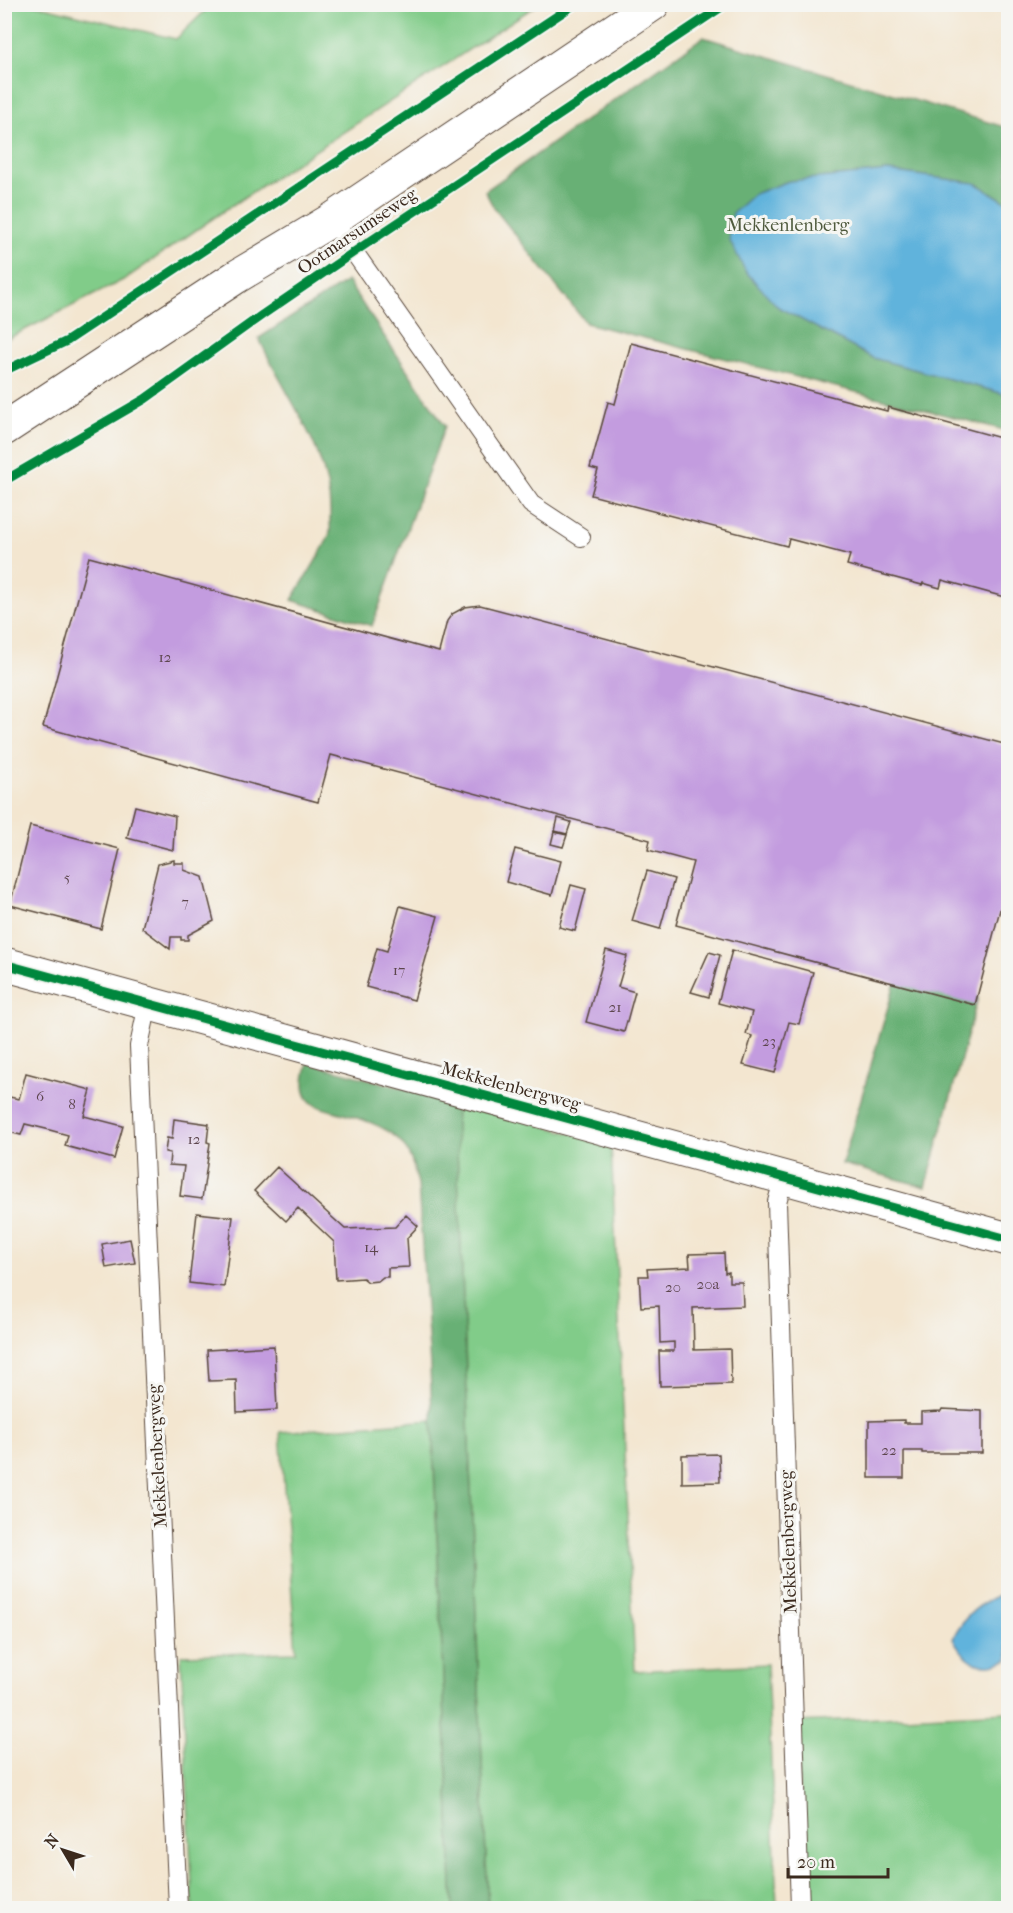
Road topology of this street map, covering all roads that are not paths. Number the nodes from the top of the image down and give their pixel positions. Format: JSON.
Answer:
{"nodes":[{"id":1,"x":653,"y":4,"type":"edge"},
{"id":2,"x":333,"y":219,"type":"junction"},
{"id":3,"x":4,"y":429,"type":"edge"},
{"id":4,"x":582,"y":537,"type":"dead end"},
{"id":5,"x":4,"y":964,"type":"edge"},
{"id":6,"x":148,"y":1004,"type":"junction"},
{"id":7,"x":784,"y":1177,"type":"junction"},
{"id":8,"x":1008,"y":1239,"type":"edge"},
{"id":9,"x":178,"y":1908,"type":"edge"},
{"id":10,"x":800,"y":1908,"type":"edge"}],
"edges":[{"from":1,"to":2,"type":"street","name":"Ootmarsumseweg"},
{"from":2,"to":3,"type":"street","name":"Ootmarsumseweg"},
{"from":2,"to":4,"type":"lane"},
{"from":5,"to":6,"type":"street","name":"Mekkelenbergweg"},
{"from":6,"to":7,"type":"street","name":"Mekkelenbergweg"},
{"from":6,"to":9,"type":"lane","name":"Mekkelenbergweg"},
{"from":7,"to":8,"type":"street","name":"Mekkelenbergweg"},
{"from":7,"to":10,"type":"lane","name":"Mekkelenbergweg"}]}
